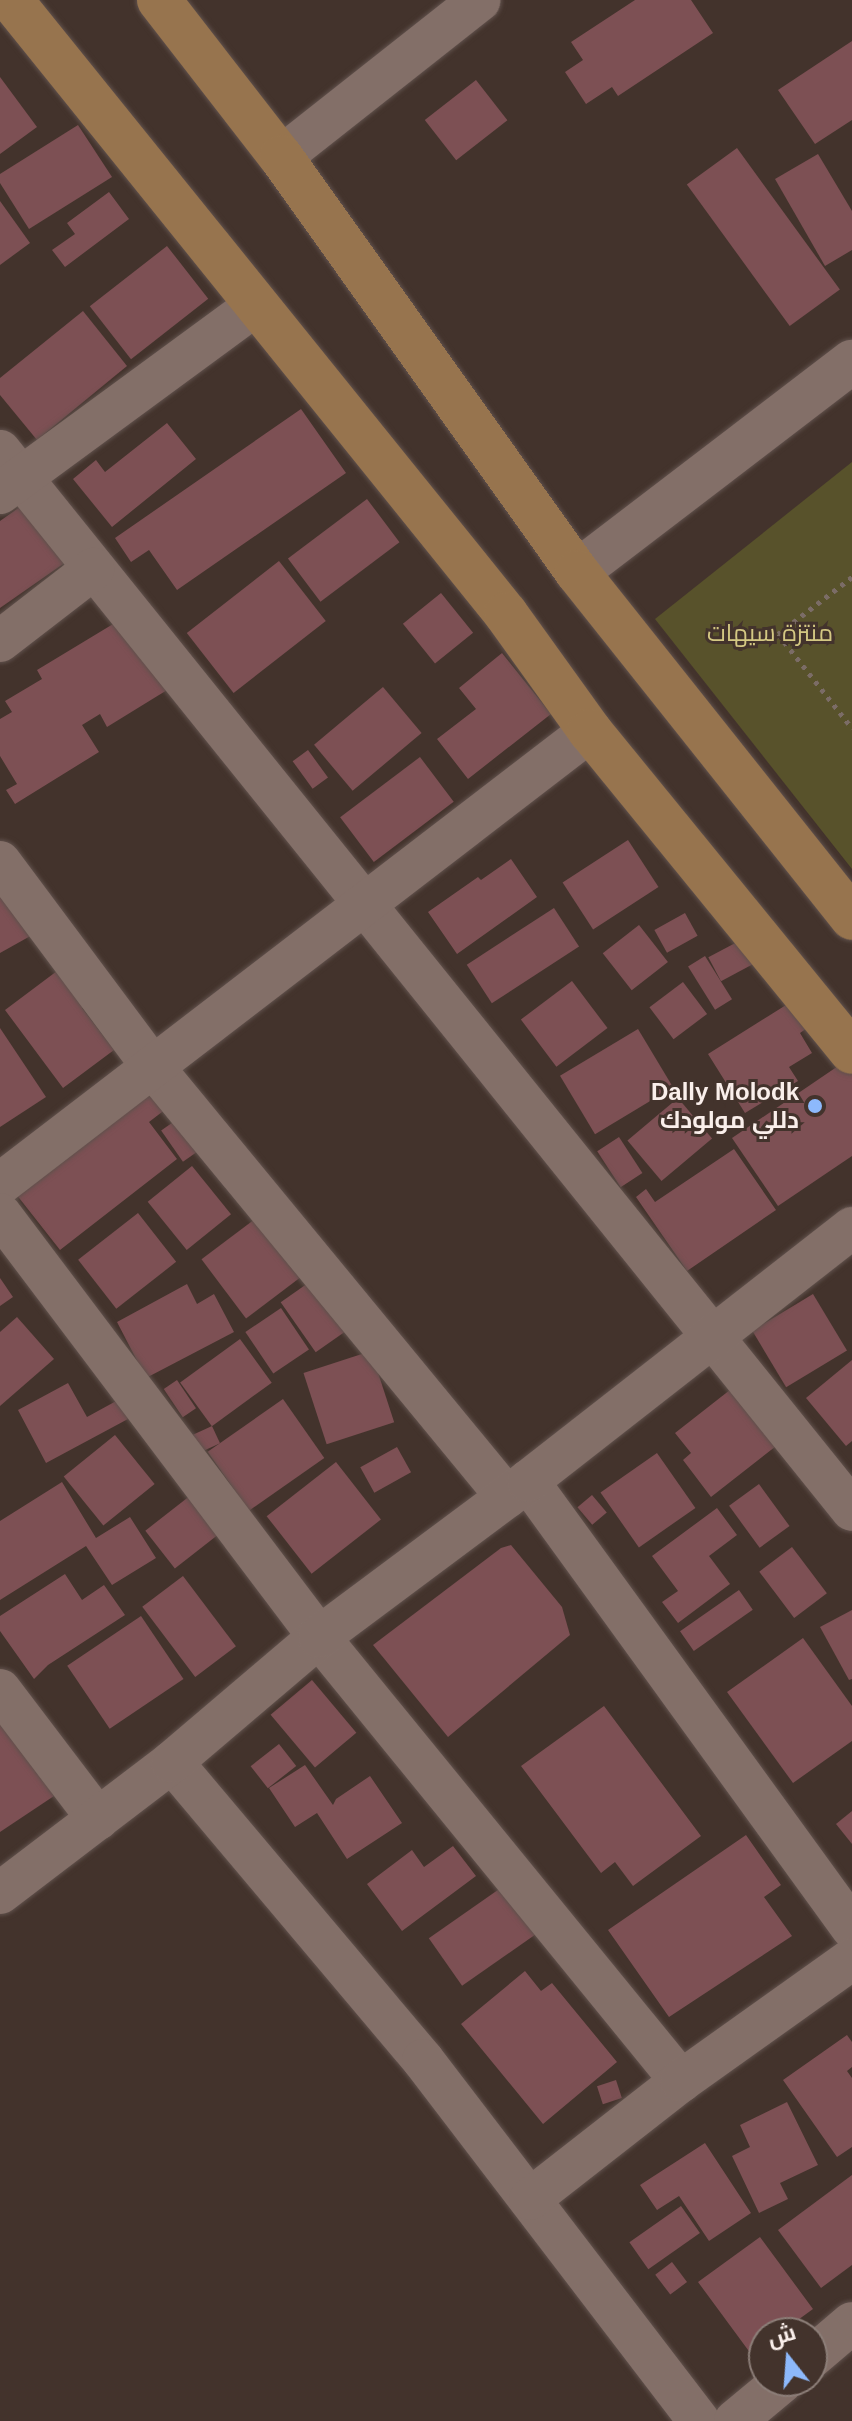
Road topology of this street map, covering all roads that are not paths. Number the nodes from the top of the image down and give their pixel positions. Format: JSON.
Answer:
{"nodes":[{"id":1,"x":159,"y":0,"type":"edge"},
{"id":2,"x":480,"y":0,"type":"edge"},
{"id":3,"x":9,"y":9,"type":"edge"},
{"id":4,"x":281,"y":157,"type":"junction"},
{"id":5,"x":257,"y":304,"type":"junction"},
{"id":6,"x":852,"y":362,"type":"edge"},
{"id":7,"x":7,"y":474,"type":"edge"},
{"id":8,"x":93,"y":569,"type":"junction"},
{"id":9,"x":577,"y":572,"type":"junction"},
{"id":10,"x":0,"y":641,"type":"edge"},
{"id":11,"x":590,"y":731,"type":"junction"},
{"id":12,"x":0,"y":862,"type":"edge"},
{"id":13,"x":362,"y":904,"type":"junction"},
{"id":14,"x":852,"y":918,"type":"edge"},
{"id":15,"x":852,"y":1052,"type":"edge"},
{"id":16,"x":153,"y":1067,"type":"junction"},
{"id":17,"x":0,"y":1184,"type":"edge"},
{"id":18,"x":0,"y":1214,"type":"edge"},
{"id":19,"x":852,"y":1228,"type":"edge"},
{"id":20,"x":712,"y":1335,"type":"junction"},
{"id":21,"x":517,"y":1489,"type":"junction"},
{"id":22,"x":852,"y":1510,"type":"edge"},
{"id":23,"x":319,"y":1637,"type":"junction"},
{"id":24,"x":0,"y":1690,"type":"edge"},
{"id":25,"x":172,"y":1762,"type":"junction"},
{"id":26,"x":98,"y":1819,"type":"junction"},
{"id":27,"x":0,"y":1893,"type":"edge"},
{"id":28,"x":852,"y":1928,"type":"edge"},
{"id":29,"x":852,"y":1959,"type":"edge"},
{"id":30,"x":681,"y":2081,"type":"junction"},
{"id":31,"x":530,"y":2199,"type":"junction"},
{"id":32,"x":852,"y":2323,"type":"edge"},
{"id":33,"x":828,"y":2343,"type":"edge"},
{"id":34,"x":764,"y":2397,"type":"edge"},
{"id":35,"x":699,"y":2421,"type":"edge"},
{"id":36,"x":735,"y":2421,"type":"edge"}],
"edges":[{"from":1,"to":4,"type":"main road"},
{"from":2,"to":4,"type":"street"},
{"from":3,"to":5,"type":"main road"},
{"from":4,"to":9,"type":"main road"},
{"from":5,"to":7,"type":"street"},
{"from":5,"to":11,"type":"main road"},
{"from":6,"to":9,"type":"street"},
{"from":7,"to":8,"type":"street"},
{"from":8,"to":10,"type":"street"},
{"from":8,"to":13,"type":"street"},
{"from":9,"to":14,"type":"main road"},
{"from":11,"to":13,"type":"street"},
{"from":11,"to":15,"type":"main road"},
{"from":12,"to":16,"type":"street"},
{"from":13,"to":16,"type":"street"},
{"from":13,"to":20,"type":"street"},
{"from":16,"to":17,"type":"street"},
{"from":16,"to":21,"type":"street"},
{"from":18,"to":23,"type":"street"},
{"from":19,"to":20,"type":"street"},
{"from":20,"to":21,"type":"street"},
{"from":20,"to":22,"type":"street"},
{"from":21,"to":23,"type":"street"},
{"from":21,"to":28,"type":"street"},
{"from":23,"to":25,"type":"street"},
{"from":23,"to":30,"type":"street"},
{"from":24,"to":26,"type":"street"},
{"from":25,"to":26,"type":"street"},
{"from":25,"to":31,"type":"street"},
{"from":26,"to":27,"type":"street"},
{"from":29,"to":30,"type":"street"},
{"from":30,"to":31,"type":"street"},
{"from":31,"to":35,"type":"street"},
{"from":32,"to":33,"type":"street"},
{"from":34,"to":36,"type":"street"}]}
